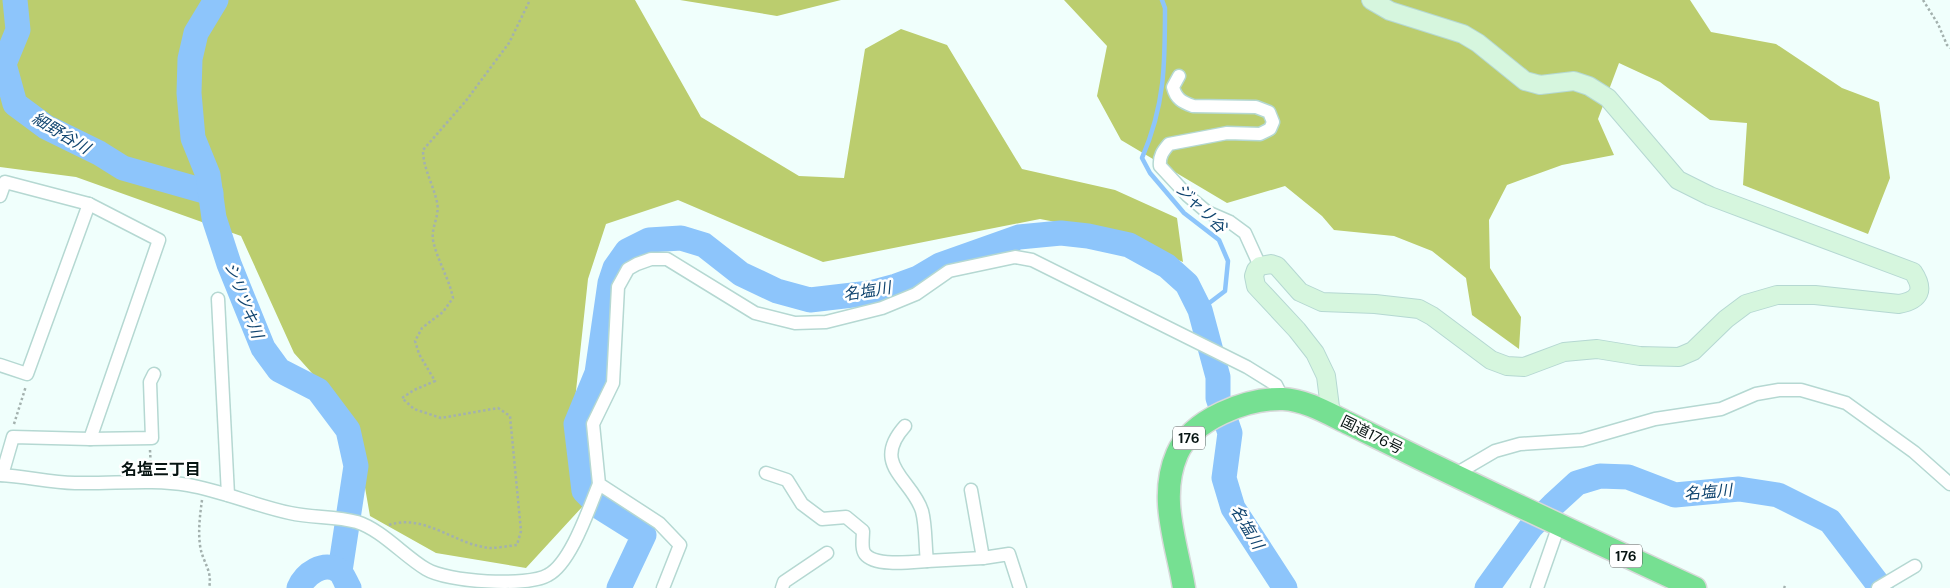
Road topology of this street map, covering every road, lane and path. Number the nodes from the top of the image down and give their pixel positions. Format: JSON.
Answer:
{"nodes":[{"id":1,"x":530,"y":0,"type":"edge"},
{"id":2,"x":1371,"y":0,"type":"edge"},
{"id":3,"x":1922,"y":0,"type":"edge"},
{"id":4,"x":1950,"y":48,"type":"edge"},
{"id":5,"x":1179,"y":76,"type":"dead end"},
{"id":6,"x":0,"y":196,"type":"edge"},
{"id":7,"x":89,"y":204,"type":"junction"},
{"id":8,"x":1260,"y":266,"type":"junction"},
{"id":9,"x":218,"y":299,"type":"dead end"},
{"id":10,"x":0,"y":365,"type":"edge"},
{"id":11,"x":154,"y":374,"type":"dead end"},
{"id":12,"x":26,"y":384,"type":"dead end"},
{"id":13,"x":1283,"y":399,"type":"junction"},
{"id":14,"x":1331,"y":415,"type":"junction"},
{"id":15,"x":904,"y":426,"type":"dead end"},
{"id":16,"x":12,"y":427,"type":"dead end"},
{"id":17,"x":90,"y":439,"type":"junction"},
{"id":18,"x":150,"y":454,"type":"dead end"},
{"id":19,"x":766,"y":473,"type":"dead end"},
{"id":20,"x":151,"y":474,"type":"dead end"},
{"id":21,"x":1,"y":475,"type":"edge"},
{"id":22,"x":1454,"y":475,"type":"junction"},
{"id":23,"x":599,"y":484,"type":"junction"},
{"id":24,"x":1950,"y":484,"type":"edge"},
{"id":25,"x":203,"y":489,"type":"junction"},
{"id":26,"x":971,"y":490,"type":"dead end"},
{"id":27,"x":228,"y":495,"type":"junction"},
{"id":28,"x":1558,"y":524,"type":"junction"},
{"id":29,"x":373,"y":530,"type":"junction"},
{"id":30,"x":827,"y":553,"type":"dead end"},
{"id":31,"x":982,"y":558,"type":"junction"},
{"id":32,"x":927,"y":561,"type":"junction"},
{"id":33,"x":1915,"y":566,"type":"dead end"},
{"id":34,"x":533,"y":584,"type":"edge"},
{"id":35,"x":209,"y":588,"type":"edge"},
{"id":36,"x":664,"y":588,"type":"edge"},
{"id":37,"x":782,"y":588,"type":"edge"},
{"id":38,"x":1020,"y":588,"type":"edge"},
{"id":39,"x":1184,"y":588,"type":"edge"},
{"id":40,"x":1537,"y":588,"type":"edge"},
{"id":41,"x":1695,"y":588,"type":"edge"},
{"id":42,"x":1878,"y":588,"type":"edge"}],
"edges":[{"from":1,"to":29,"type":"path"},
{"from":2,"to":8,"type":"street"},
{"from":3,"to":4,"type":"path"},
{"from":5,"to":8,"type":"street"},
{"from":6,"to":7,"type":"street"},
{"from":7,"to":10,"type":"street"},
{"from":7,"to":17,"type":"street"},
{"from":8,"to":14,"type":"street"},
{"from":9,"to":27,"type":"street"},
{"from":11,"to":17,"type":"street"},
{"from":12,"to":16,"type":"path"},
{"from":13,"to":14,"type":"highway","name":"国道176号","number":"176"},
{"from":13,"to":23,"type":"street"},
{"from":13,"to":39,"type":"highway","name":"国道176号","number":"176"},
{"from":14,"to":22,"type":"highway","name":"国道176号","number":"176"},
{"from":15,"to":32,"type":"street"},
{"from":17,"to":21,"type":"street"},
{"from":18,"to":20,"type":"path"},
{"from":19,"to":32,"type":"street"},
{"from":21,"to":25,"type":"street"},
{"from":22,"to":24,"type":"street"},
{"from":22,"to":28,"type":"highway","name":"国道176号","number":"176"},
{"from":23,"to":34,"type":"street"},
{"from":23,"to":36,"type":"street"},
{"from":25,"to":27,"type":"street"},
{"from":25,"to":35,"type":"path"},
{"from":26,"to":31,"type":"street"},
{"from":27,"to":29,"type":"street"},
{"from":28,"to":40,"type":"street"},
{"from":28,"to":41,"type":"highway","name":"国道176号","number":"176"},
{"from":29,"to":34,"type":"street"},
{"from":30,"to":37,"type":"street"},
{"from":31,"to":32,"type":"street"},
{"from":31,"to":38,"type":"street"},
{"from":33,"to":42,"type":"street"}]}
